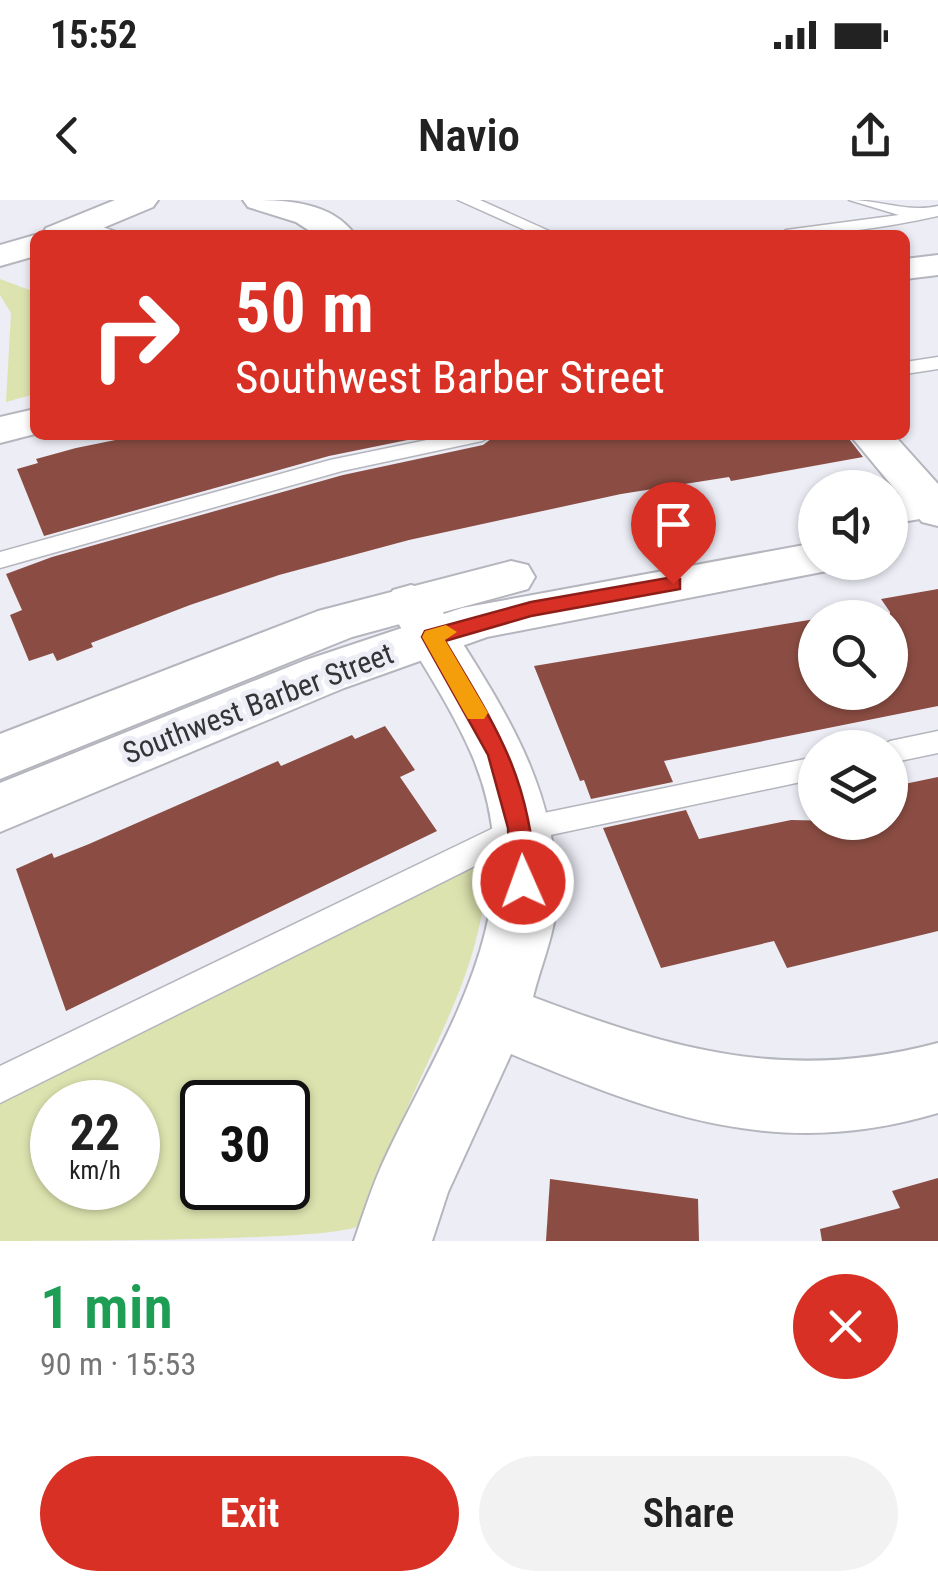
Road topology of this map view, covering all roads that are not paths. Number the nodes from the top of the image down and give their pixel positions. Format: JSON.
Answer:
{"nodes":[{"id":1,"x":142,"y":200,"type":"edge"},
{"id":2,"x":260,"y":200,"type":"edge"},
{"id":3,"x":466,"y":200,"type":"edge"},
{"id":4,"x":858,"y":200,"type":"edge"},
{"id":5,"x":938,"y":212,"type":"edge"},
{"id":6,"x":917,"y":214,"type":"junction"},
{"id":7,"x":88,"y":230,"type":"edge"},
{"id":8,"x":331,"y":230,"type":"edge"},
{"id":9,"x":538,"y":230,"type":"edge"},
{"id":10,"x":829,"y":230,"type":"edge"},
{"id":11,"x":30,"y":247,"type":"edge"},
{"id":12,"x":0,"y":256,"type":"edge"},
{"id":13,"x":938,"y":265,"type":"edge"},
{"id":14,"x":910,"y":268,"type":"edge"},
{"id":15,"x":938,"y":363,"type":"edge"},
{"id":16,"x":910,"y":367,"type":"edge"},
{"id":17,"x":30,"y":422,"type":"edge"},
{"id":18,"x":0,"y":430,"type":"edge"},
{"id":19,"x":459,"y":440,"type":"edge"},
{"id":20,"x":875,"y":440,"type":"edge"},
{"id":21,"x":927,"y":513,"type":"edge"},
{"id":22,"x":798,"y":526,"type":"edge"},
{"id":23,"x":908,"y":530,"type":"edge"},
{"id":24,"x":0,"y":560,"type":"edge"},
{"id":25,"x":798,"y":562,"type":"edge"},
{"id":26,"x":422,"y":619,"type":"junction"},
{"id":27,"x":938,"y":742,"type":"edge"},
{"id":28,"x":908,"y":748,"type":"edge"},
{"id":29,"x":0,"y":756,"type":"edge"},
{"id":30,"x":798,"y":771,"type":"edge"},
{"id":31,"x":0,"y":808,"type":"edge"},
{"id":32,"x":520,"y":828,"type":"junction"},
{"id":33,"x":494,"y":1015,"type":"junction"},
{"id":34,"x":938,"y":1078,"type":"edge"},
{"id":35,"x":0,"y":1085,"type":"edge"},
{"id":36,"x":393,"y":1241,"type":"edge"}],
"edges":[{"from":1,"to":7,"type":"street"},
{"from":2,"to":8,"type":"street"},
{"from":3,"to":9,"type":"lane"},
{"from":4,"to":6,"type":"lane"},
{"from":5,"to":6,"type":"lane"},
{"from":6,"to":10,"type":"lane"},
{"from":11,"to":12,"type":"street"},
{"from":13,"to":14,"type":"street"},
{"from":15,"to":16,"type":"lane"},
{"from":17,"to":18,"type":"street"},
{"from":19,"to":24,"type":"lane"},
{"from":20,"to":21,"type":"street"},
{"from":21,"to":23,"type":"street"},
{"from":22,"to":26,"type":"street","name":"Southwest Barber Street"},
{"from":25,"to":26,"type":"street","name":"Southwest Barber Street"},
{"from":26,"to":29,"type":"street","name":"Southwest Barber Street"},
{"from":26,"to":31,"type":"street","name":"Southwest Barber Street"},
{"from":26,"to":32,"type":"street"},
{"from":27,"to":28,"type":"lane"},
{"from":30,"to":32,"type":"lane"},
{"from":32,"to":33,"type":"street"},
{"from":32,"to":35,"type":"lane"},
{"from":33,"to":34,"type":"street"},
{"from":33,"to":36,"type":"street"}]}
